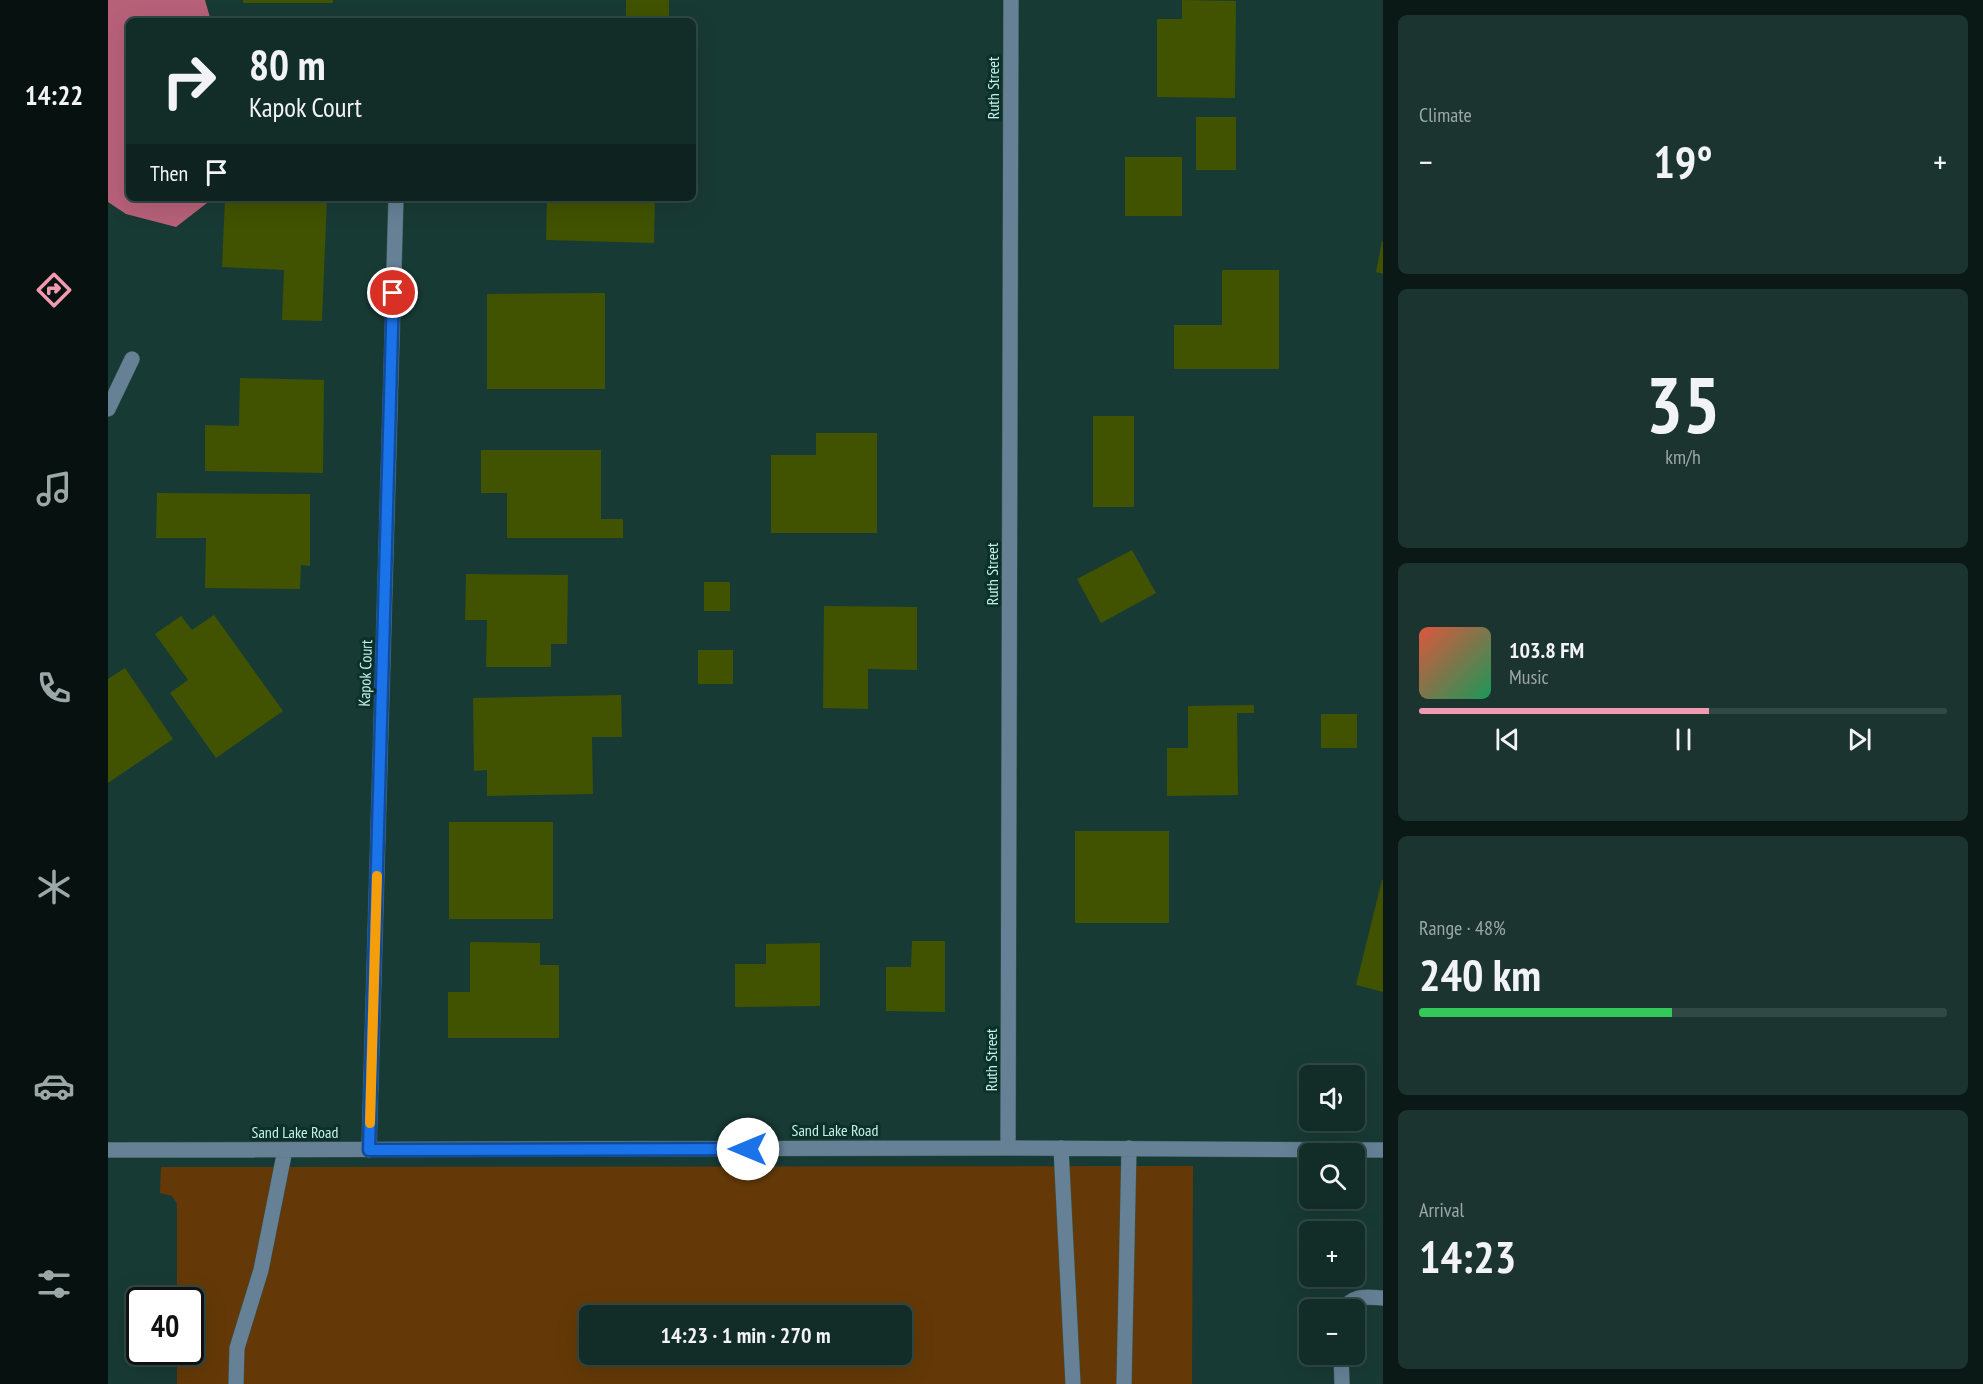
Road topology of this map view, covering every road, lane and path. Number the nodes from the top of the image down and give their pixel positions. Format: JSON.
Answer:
{"nodes":[{"id":1,"x":1011,"y":0,"type":"edge"},
{"id":2,"x":396,"y":201,"type":"edge"},
{"id":3,"x":132,"y":359,"type":"dead end"},
{"id":4,"x":108,"y":409,"type":"edge"},
{"id":5,"x":1008,"y":1148,"type":"junction"},
{"id":6,"x":1061,"y":1148,"type":"junction"},
{"id":7,"x":1129,"y":1148,"type":"junction"},
{"id":8,"x":1383,"y":1149,"type":"edge"},
{"id":9,"x":108,"y":1150,"type":"edge"},
{"id":10,"x":285,"y":1150,"type":"junction"},
{"id":11,"x":369,"y":1150,"type":"junction"},
{"id":12,"x":1383,"y":1298,"type":"edge"},
{"id":13,"x":1352,"y":1299,"type":"edge"},
{"id":14,"x":1341,"y":1365,"type":"edge"},
{"id":15,"x":236,"y":1384,"type":"edge"},
{"id":16,"x":1072,"y":1384,"type":"edge"},
{"id":17,"x":1124,"y":1384,"type":"edge"},
{"id":18,"x":1342,"y":1384,"type":"edge"}],
"edges":[{"from":1,"to":5,"type":"street","name":"Ruth Street"},
{"from":2,"to":11,"type":"street","name":"Kapok Court"},
{"from":3,"to":4,"type":"street"},
{"from":5,"to":6,"type":"street","name":"Sand Lake Road"},
{"from":5,"to":11,"type":"street","name":"Sand Lake Road"},
{"from":6,"to":7,"type":"street","name":"Sand Lake Road"},
{"from":6,"to":16,"type":"street"},
{"from":7,"to":8,"type":"street","name":"Sand Lake Road"},
{"from":7,"to":17,"type":"street"},
{"from":9,"to":10,"type":"street","name":"Sand Lake Road"},
{"from":10,"to":11,"type":"street","name":"Sand Lake Road"},
{"from":10,"to":15,"type":"street"},
{"from":12,"to":13,"type":"street"},
{"from":14,"to":18,"type":"street"}]}
